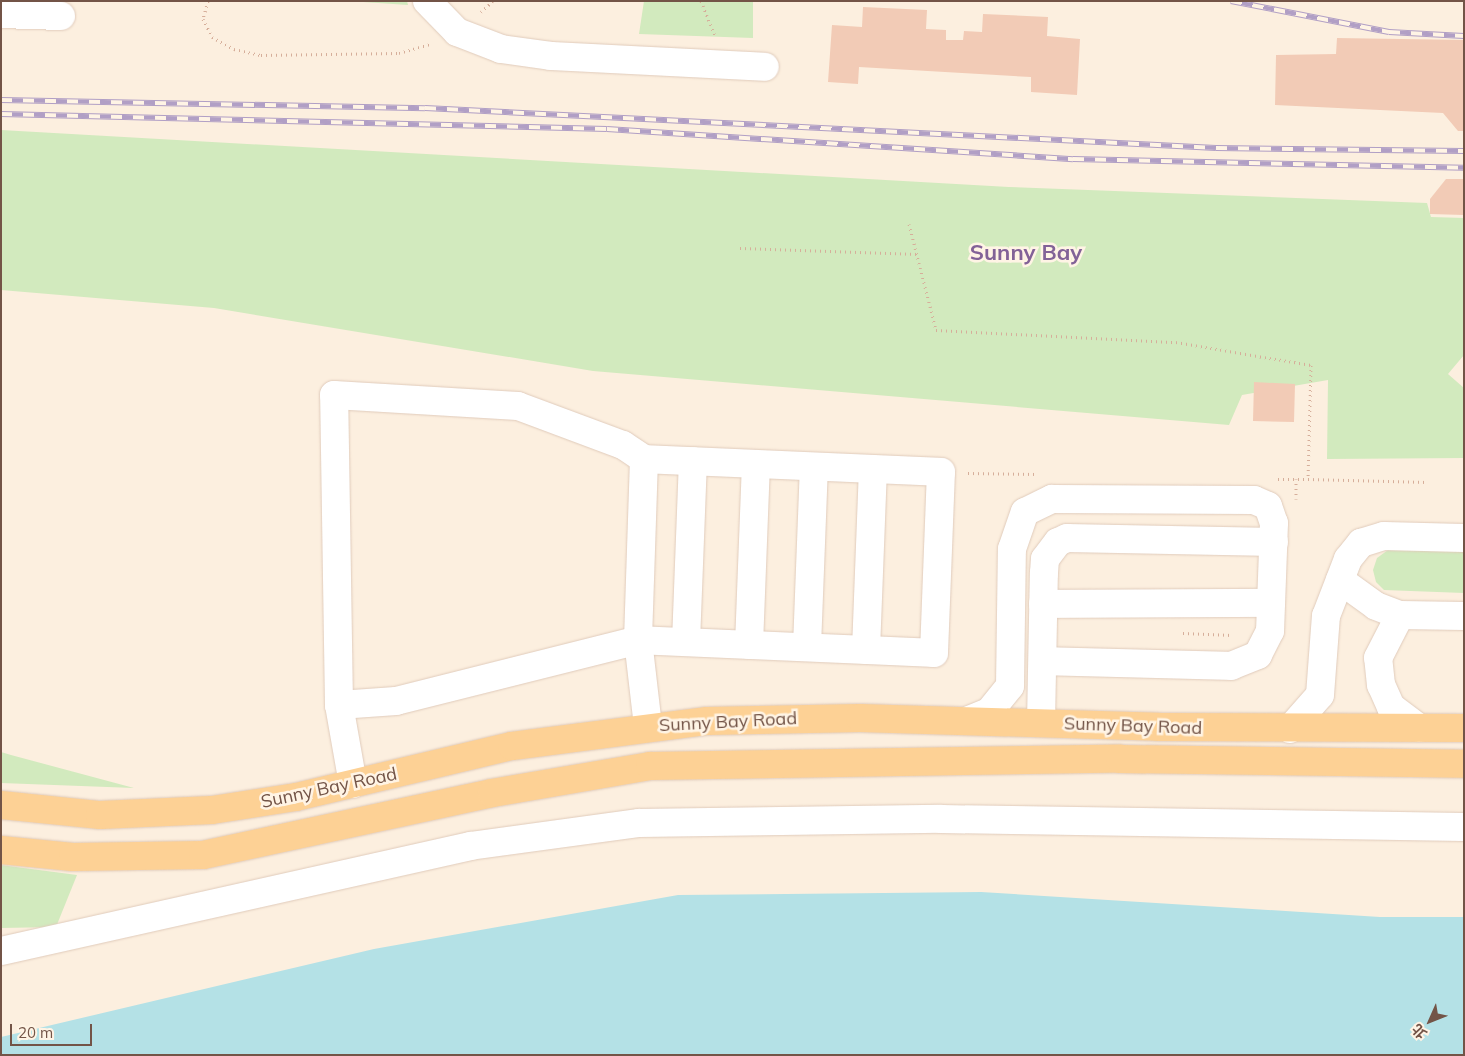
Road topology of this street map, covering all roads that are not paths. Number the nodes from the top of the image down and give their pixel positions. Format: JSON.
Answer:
{"nodes":[{"id":1,"x":427,"y":1,"type":"edge"},
{"id":2,"x":1,"y":14,"type":"edge"},
{"id":3,"x":61,"y":16,"type":"dead end"},
{"id":4,"x":764,"y":67,"type":"dead end"},
{"id":5,"x":644,"y":460,"type":"junction"},
{"id":6,"x":693,"y":461,"type":"junction"},
{"id":7,"x":756,"y":464,"type":"junction"},
{"id":8,"x":814,"y":466,"type":"junction"},
{"id":9,"x":873,"y":469,"type":"junction"},
{"id":10,"x":1464,"y":538,"type":"edge"},
{"id":11,"x":1274,"y":542,"type":"junction"},
{"id":12,"x":1340,"y":580,"type":"junction"},
{"id":13,"x":1271,"y":603,"type":"junction"},
{"id":14,"x":1043,"y":604,"type":"junction"},
{"id":15,"x":1400,"y":615,"type":"junction"},
{"id":16,"x":1464,"y":616,"type":"edge"},
{"id":17,"x":638,"y":640,"type":"junction"},
{"id":18,"x":686,"y":642,"type":"junction"},
{"id":19,"x":749,"y":645,"type":"junction"},
{"id":20,"x":807,"y":647,"type":"junction"},
{"id":21,"x":866,"y":650,"type":"junction"},
{"id":22,"x":1043,"y":661,"type":"junction"},
{"id":23,"x":339,"y":705,"type":"junction"},
{"id":24,"x":969,"y":720,"type":"junction"},
{"id":25,"x":1041,"y":723,"type":"junction"},
{"id":26,"x":648,"y":726,"type":"junction"},
{"id":27,"x":1419,"y":728,"type":"junction"},
{"id":28,"x":1464,"y":728,"type":"edge"},
{"id":29,"x":1290,"y":729,"type":"junction"},
{"id":30,"x":1464,"y":764,"type":"edge"},
{"id":31,"x":650,"y":766,"type":"junction"},
{"id":32,"x":353,"y":784,"type":"junction"},
{"id":33,"x":1,"y":805,"type":"edge"},
{"id":34,"x":1464,"y":828,"type":"edge"},
{"id":35,"x":1,"y":850,"type":"edge"},
{"id":36,"x":1,"y":951,"type":"edge"}],
"edges":[{"from":1,"to":4,"type":"lane"},
{"from":2,"to":3,"type":"lane"},
{"from":5,"to":6,"type":"lane"},
{"from":5,"to":17,"type":"lane"},
{"from":5,"to":23,"type":"lane"},
{"from":6,"to":7,"type":"lane"},
{"from":6,"to":18,"type":"lane"},
{"from":7,"to":8,"type":"lane"},
{"from":7,"to":19,"type":"lane"},
{"from":8,"to":9,"type":"lane"},
{"from":8,"to":20,"type":"lane"},
{"from":9,"to":21,"type":"lane"},
{"from":9,"to":21,"type":"lane"},
{"from":10,"to":12,"type":"lane"},
{"from":11,"to":13,"type":"lane"},
{"from":11,"to":14,"type":"lane"},
{"from":11,"to":24,"type":"lane"},
{"from":12,"to":15,"type":"lane"},
{"from":12,"to":29,"type":"lane"},
{"from":13,"to":14,"type":"lane"},
{"from":13,"to":22,"type":"lane"},
{"from":14,"to":22,"type":"lane"},
{"from":15,"to":16,"type":"lane"},
{"from":15,"to":27,"type":"lane"},
{"from":17,"to":18,"type":"lane"},
{"from":17,"to":23,"type":"lane"},
{"from":17,"to":26,"type":"lane"},
{"from":18,"to":19,"type":"lane"},
{"from":19,"to":20,"type":"lane"},
{"from":20,"to":21,"type":"lane"},
{"from":22,"to":25,"type":"lane"},
{"from":23,"to":32,"type":"lane"},
{"from":24,"to":25,"type":"main road","name":"Sunny Bay Road"},
{"from":24,"to":26,"type":"main road","name":"Sunny Bay Road"},
{"from":25,"to":29,"type":"main road","name":"Sunny Bay Road"},
{"from":26,"to":31,"type":"main road"},
{"from":26,"to":32,"type":"main road","name":"Sunny Bay Road"},
{"from":27,"to":28,"type":"main road","name":"Sunny Bay Road"},
{"from":27,"to":29,"type":"main road","name":"Sunny Bay Road"},
{"from":30,"to":31,"type":"main road","name":"Sunny Bay Road"},
{"from":31,"to":35,"type":"main road","name":"Sunny Bay Road"},
{"from":32,"to":33,"type":"main road","name":"Sunny Bay Road"},
{"from":34,"to":36,"type":"lane"}]}
